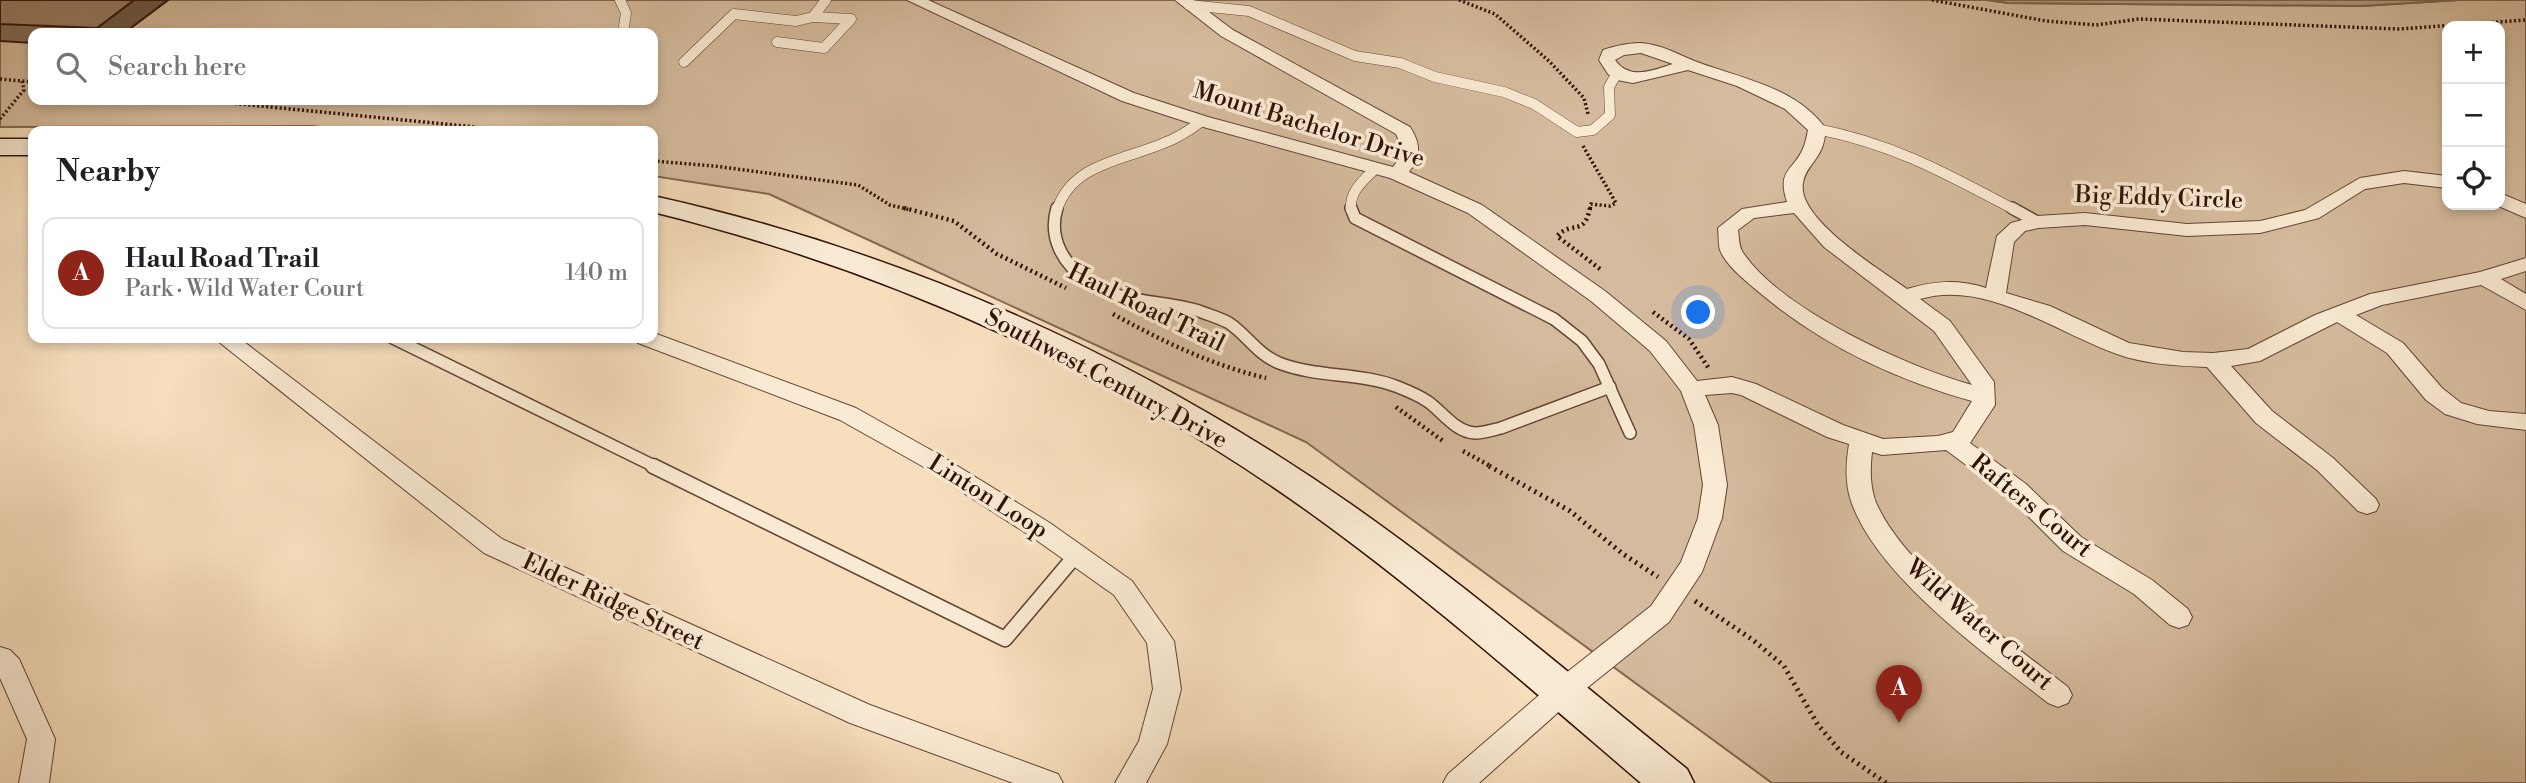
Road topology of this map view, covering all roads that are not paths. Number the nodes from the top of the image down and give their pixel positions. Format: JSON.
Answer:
{"nodes":[{"id":1,"x":620,"y":0,"type":"edge"},
{"id":2,"x":827,"y":0,"type":"edge"},
{"id":3,"x":915,"y":0,"type":"edge"},
{"id":4,"x":1186,"y":2,"type":"edge"},
{"id":5,"x":813,"y":17,"type":"junction"},
{"id":6,"x":624,"y":28,"type":"edge"},
{"id":7,"x":777,"y":42,"type":"dead end"},
{"id":8,"x":684,"y":62,"type":"dead end"},
{"id":9,"x":1688,"y":65,"type":"junction"},
{"id":10,"x":1617,"y":73,"type":"junction"},
{"id":11,"x":1202,"y":121,"type":"junction"},
{"id":12,"x":1817,"y":129,"type":"junction"},
{"id":13,"x":0,"y":147,"type":"edge"},
{"id":14,"x":28,"y":147,"type":"edge"},
{"id":15,"x":1376,"y":168,"type":"junction"},
{"id":16,"x":1397,"y":174,"type":"junction"},
{"id":17,"x":2442,"y":181,"type":"edge"},
{"id":18,"x":2505,"y":202,"type":"edge"},
{"id":19,"x":658,"y":205,"type":"edge"},
{"id":20,"x":1800,"y":206,"type":"junction"},
{"id":21,"x":2526,"y":212,"type":"edge"},
{"id":22,"x":2037,"y":222,"type":"junction"},
{"id":23,"x":2526,"y":264,"type":"edge"},
{"id":24,"x":2484,"y":278,"type":"junction"},
{"id":25,"x":1995,"y":296,"type":"junction"},
{"id":26,"x":1904,"y":297,"type":"junction"},
{"id":27,"x":2526,"y":303,"type":"edge"},
{"id":28,"x":2338,"y":314,"type":"junction"},
{"id":29,"x":231,"y":343,"type":"edge"},
{"id":30,"x":403,"y":343,"type":"edge"},
{"id":31,"x":658,"y":343,"type":"edge"},
{"id":32,"x":2213,"y":360,"type":"junction"},
{"id":33,"x":1609,"y":387,"type":"junction"},
{"id":34,"x":1691,"y":389,"type":"junction"},
{"id":35,"x":1984,"y":396,"type":"junction"},
{"id":36,"x":2526,"y":422,"type":"edge"},
{"id":37,"x":1630,"y":433,"type":"dead end"},
{"id":38,"x":1861,"y":442,"type":"junction"},
{"id":39,"x":1951,"y":442,"type":"junction"},
{"id":40,"x":2367,"y":505,"type":"dead end"},
{"id":41,"x":1076,"y":555,"type":"junction"},
{"id":42,"x":2179,"y":617,"type":"dead end"},
{"id":43,"x":0,"y":658,"type":"edge"},
{"id":44,"x":1562,"y":692,"type":"junction"},
{"id":45,"x":2058,"y":695,"type":"dead end"},
{"id":46,"x":34,"y":783,"type":"edge"},
{"id":47,"x":1048,"y":783,"type":"edge"},
{"id":48,"x":1130,"y":783,"type":"edge"},
{"id":49,"x":1458,"y":783,"type":"edge"},
{"id":50,"x":1672,"y":783,"type":"edge"}],
"edges":[{"from":1,"to":6,"type":"lane"},
{"from":2,"to":5,"type":"lane"},
{"from":3,"to":11,"type":"street","name":"Mount Bachelor Drive"},
{"from":4,"to":10,"type":"lane"},
{"from":4,"to":16,"type":"street"},
{"from":5,"to":7,"type":"lane"},
{"from":5,"to":8,"type":"lane"},
{"from":9,"to":10,"type":"street"},
{"from":9,"to":10,"type":"street"},
{"from":9,"to":12,"type":"street"},
{"from":11,"to":15,"type":"street","name":"Mount Bachelor Drive"},
{"from":11,"to":33,"type":"lane"},
{"from":12,"to":20,"type":"street"},
{"from":12,"to":22,"type":"lane"},
{"from":13,"to":14,"type":"main road"},
{"from":15,"to":16,"type":"street","name":"Mount Bachelor Drive"},
{"from":15,"to":33,"type":"lane"},
{"from":16,"to":34,"type":"street","name":"Mount Bachelor Drive"},
{"from":17,"to":22,"type":"street","name":"Big Eddy Circle"},
{"from":18,"to":21,"type":"street"},
{"from":19,"to":44,"type":"main road","name":"Southwest Century Drive"},
{"from":20,"to":26,"type":"street"},
{"from":20,"to":35,"type":"street"},
{"from":22,"to":25,"type":"street","name":"Big Eddy Circle"},
{"from":23,"to":24,"type":"street"},
{"from":24,"to":27,"type":"street"},
{"from":24,"to":28,"type":"street"},
{"from":25,"to":26,"type":"street"},
{"from":25,"to":32,"type":"street"},
{"from":26,"to":35,"type":"street"},
{"from":28,"to":32,"type":"street"},
{"from":28,"to":36,"type":"street"},
{"from":29,"to":47,"type":"street","name":"Elder Ridge Street"},
{"from":30,"to":41,"type":"lane"},
{"from":31,"to":41,"type":"street","name":"Linton Loop"},
{"from":32,"to":40,"type":"street"},
{"from":33,"to":37,"type":"lane"},
{"from":34,"to":38,"type":"street"},
{"from":34,"to":44,"type":"street","name":"Mount Bachelor Drive"},
{"from":35,"to":39,"type":"street"},
{"from":38,"to":39,"type":"street"},
{"from":38,"to":45,"type":"street","name":"Wild Water Court"},
{"from":39,"to":42,"type":"street","name":"Rafters Court"},
{"from":41,"to":48,"type":"street","name":"Linton Loop"},
{"from":43,"to":46,"type":"street"},
{"from":44,"to":49,"type":"street","name":"Mount Bachelor Drive"},
{"from":44,"to":50,"type":"main road","name":"Southwest Century Drive"}]}
